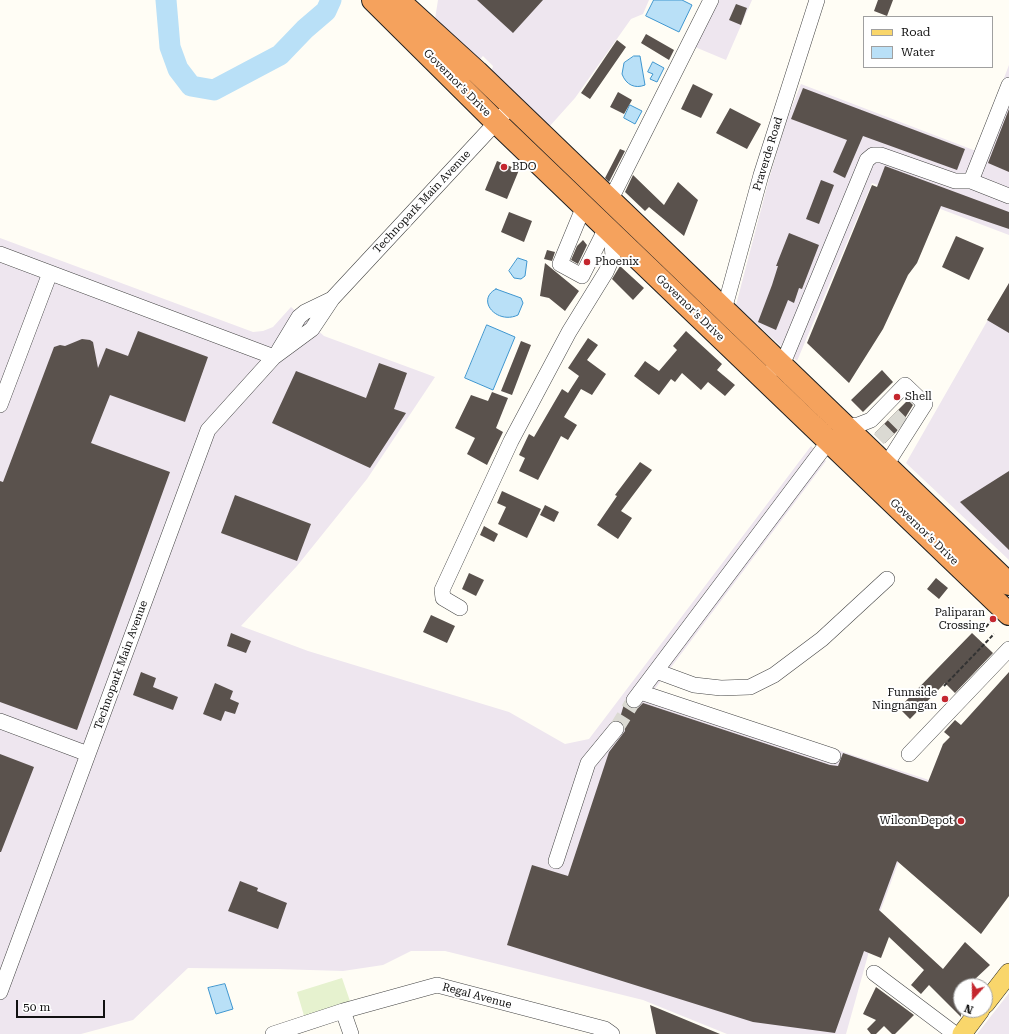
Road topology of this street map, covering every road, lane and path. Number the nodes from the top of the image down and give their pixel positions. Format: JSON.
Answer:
{"nodes":[{"id":1,"x":373,"y":0,"type":"edge"},
{"id":2,"x":711,"y":0,"type":"edge"},
{"id":3,"x":817,"y":0,"type":"edge"},
{"id":4,"x":402,"y":12,"type":"edge"},
{"id":5,"x":1009,"y":85,"type":"edge"},
{"id":6,"x":512,"y":106,"type":"junction"},
{"id":7,"x":496,"y":122,"type":"junction"},
{"id":8,"x":971,"y":181,"type":"junction"},
{"id":9,"x":1009,"y":196,"type":"edge"},
{"id":10,"x":610,"y":201,"type":"junction"},
{"id":11,"x":584,"y":206,"type":"junction"},
{"id":12,"x":608,"y":230,"type":"junction"},
{"id":13,"x":0,"y":254,"type":"edge"},
{"id":14,"x":50,"y":273,"type":"junction"},
{"id":15,"x":724,"y":310,"type":"junction"},
{"id":16,"x":274,"y":358,"type":"junction"},
{"id":17,"x":779,"y":363,"type":"junction"},
{"id":18,"x":763,"y":378,"type":"junction"},
{"id":19,"x":0,"y":405,"type":"edge"},
{"id":20,"x":845,"y":426,"type":"junction"},
{"id":21,"x":884,"y":434,"type":"junction"},
{"id":22,"x":829,"y":441,"type":"junction"},
{"id":23,"x":886,"y":466,"type":"junction"},
{"id":24,"x":873,"y":483,"type":"junction"},
{"id":25,"x":905,"y":484,"type":"junction"},
{"id":26,"x":893,"y":502,"type":"junction"},
{"id":27,"x":887,"y":579,"type":"dead end"},
{"id":28,"x":1009,"y":584,"type":"edge"},
{"id":29,"x":460,"y":608,"type":"dead end"},
{"id":30,"x":1001,"y":616,"type":"edge"},
{"id":31,"x":986,"y":627,"type":"dead end"},
{"id":32,"x":994,"y":634,"type":"dead end"},
{"id":33,"x":1009,"y":649,"type":"edge"},
{"id":34,"x":656,"y":671,"type":"junction"},
{"id":35,"x":944,"y":686,"type":"dead end"},
{"id":36,"x":0,"y":721,"type":"edge"},
{"id":37,"x":616,"y":729,"type":"tunnel mouth"},
{"id":38,"x":88,"y":754,"type":"junction"},
{"id":39,"x":909,"y":754,"type":"dead end"},
{"id":40,"x":834,"y":756,"type":"dead end"},
{"id":41,"x":556,"y":861,"type":"dead end"},
{"id":42,"x":874,"y":973,"type":"dead end"},
{"id":43,"x":1009,"y":973,"type":"edge"},
{"id":44,"x":0,"y":992,"type":"edge"},
{"id":45,"x":993,"y":994,"type":"edge"},
{"id":46,"x":343,"y":1011,"type":"junction"},
{"id":47,"x":974,"y":1018,"type":"edge"},
{"id":48,"x":289,"y":1032,"type":"edge"},
{"id":49,"x":273,"y":1034,"type":"edge"},
{"id":50,"x":351,"y":1034,"type":"edge"},
{"id":51,"x":612,"y":1034,"type":"edge"},
{"id":52,"x":955,"y":1034,"type":"edge"},
{"id":53,"x":962,"y":1034,"type":"edge"}],
"edges":[{"from":1,"to":4,"type":"highway","name":"Governor's Drive"},
{"from":2,"to":10,"type":"street"},
{"from":3,"to":15,"type":"street","name":"Praverde Road"},
{"from":4,"to":6,"type":"highway","name":"Governor's Drive"},
{"from":4,"to":7,"type":"highway","name":"Governor's Drive"},
{"from":5,"to":8,"type":"street"},
{"from":6,"to":7,"type":"street","name":"Technopark Main Avenue"},
{"from":6,"to":10,"type":"highway","name":"Governor's Drive"},
{"from":7,"to":11,"type":"highway","name":"Governor's Drive"},
{"from":7,"to":16,"type":"street","name":"Technopark Main Avenue"},
{"from":8,"to":9,"type":"street"},
{"from":8,"to":17,"type":"street"},
{"from":10,"to":15,"type":"highway","name":"Governor's Drive"},
{"from":11,"to":12,"type":"highway","name":"Governor's Drive"},
{"from":11,"to":12,"type":"street"},
{"from":12,"to":18,"type":"highway","name":"Governor's Drive"},
{"from":12,"to":29,"type":"street"},
{"from":13,"to":14,"type":"street"},
{"from":14,"to":16,"type":"street"},
{"from":14,"to":19,"type":"street"},
{"from":15,"to":17,"type":"highway","name":"Governor's Drive"},
{"from":16,"to":38,"type":"street","name":"Technopark Main Avenue"},
{"from":17,"to":18,"type":"street"},
{"from":17,"to":20,"type":"highway","name":"Governor's Drive"},
{"from":18,"to":22,"type":"highway","name":"Governor's Drive"},
{"from":20,"to":21,"type":"street"},
{"from":20,"to":23,"type":"highway","name":"Governor's Drive"},
{"from":21,"to":21,"type":"street"},
{"from":21,"to":23,"type":"street"},
{"from":22,"to":24,"type":"highway","name":"Governor's Drive"},
{"from":22,"to":34,"type":"street"},
{"from":23,"to":24,"type":"street"},
{"from":23,"to":25,"type":"highway","name":"Governor's Drive"},
{"from":24,"to":26,"type":"highway","name":"Governor's Drive"},
{"from":25,"to":26,"type":"street"},
{"from":25,"to":28,"type":"highway","name":"Governor's Drive"},
{"from":26,"to":30,"type":"highway","name":"Governor's Drive"},
{"from":27,"to":34,"type":"street"},
{"from":30,"to":31,"type":"path"},
{"from":32,"to":35,"type":"path"},
{"from":33,"to":39,"type":"street"},
{"from":34,"to":40,"type":"street"},
{"from":36,"to":38,"type":"street"},
{"from":37,"to":41,"type":"street"},
{"from":38,"to":44,"type":"street","name":"Technopark Main Avenue"},
{"from":42,"to":52,"type":"street"},
{"from":43,"to":45,"type":"main road"},
{"from":46,"to":48,"type":"street","name":"Regal Avenue"},
{"from":46,"to":50,"type":"street"},
{"from":46,"to":51,"type":"street","name":"Regal Avenue"},
{"from":47,"to":53,"type":"main road"},
{"from":48,"to":49,"type":"street","name":"Regal Avenue"}]}
